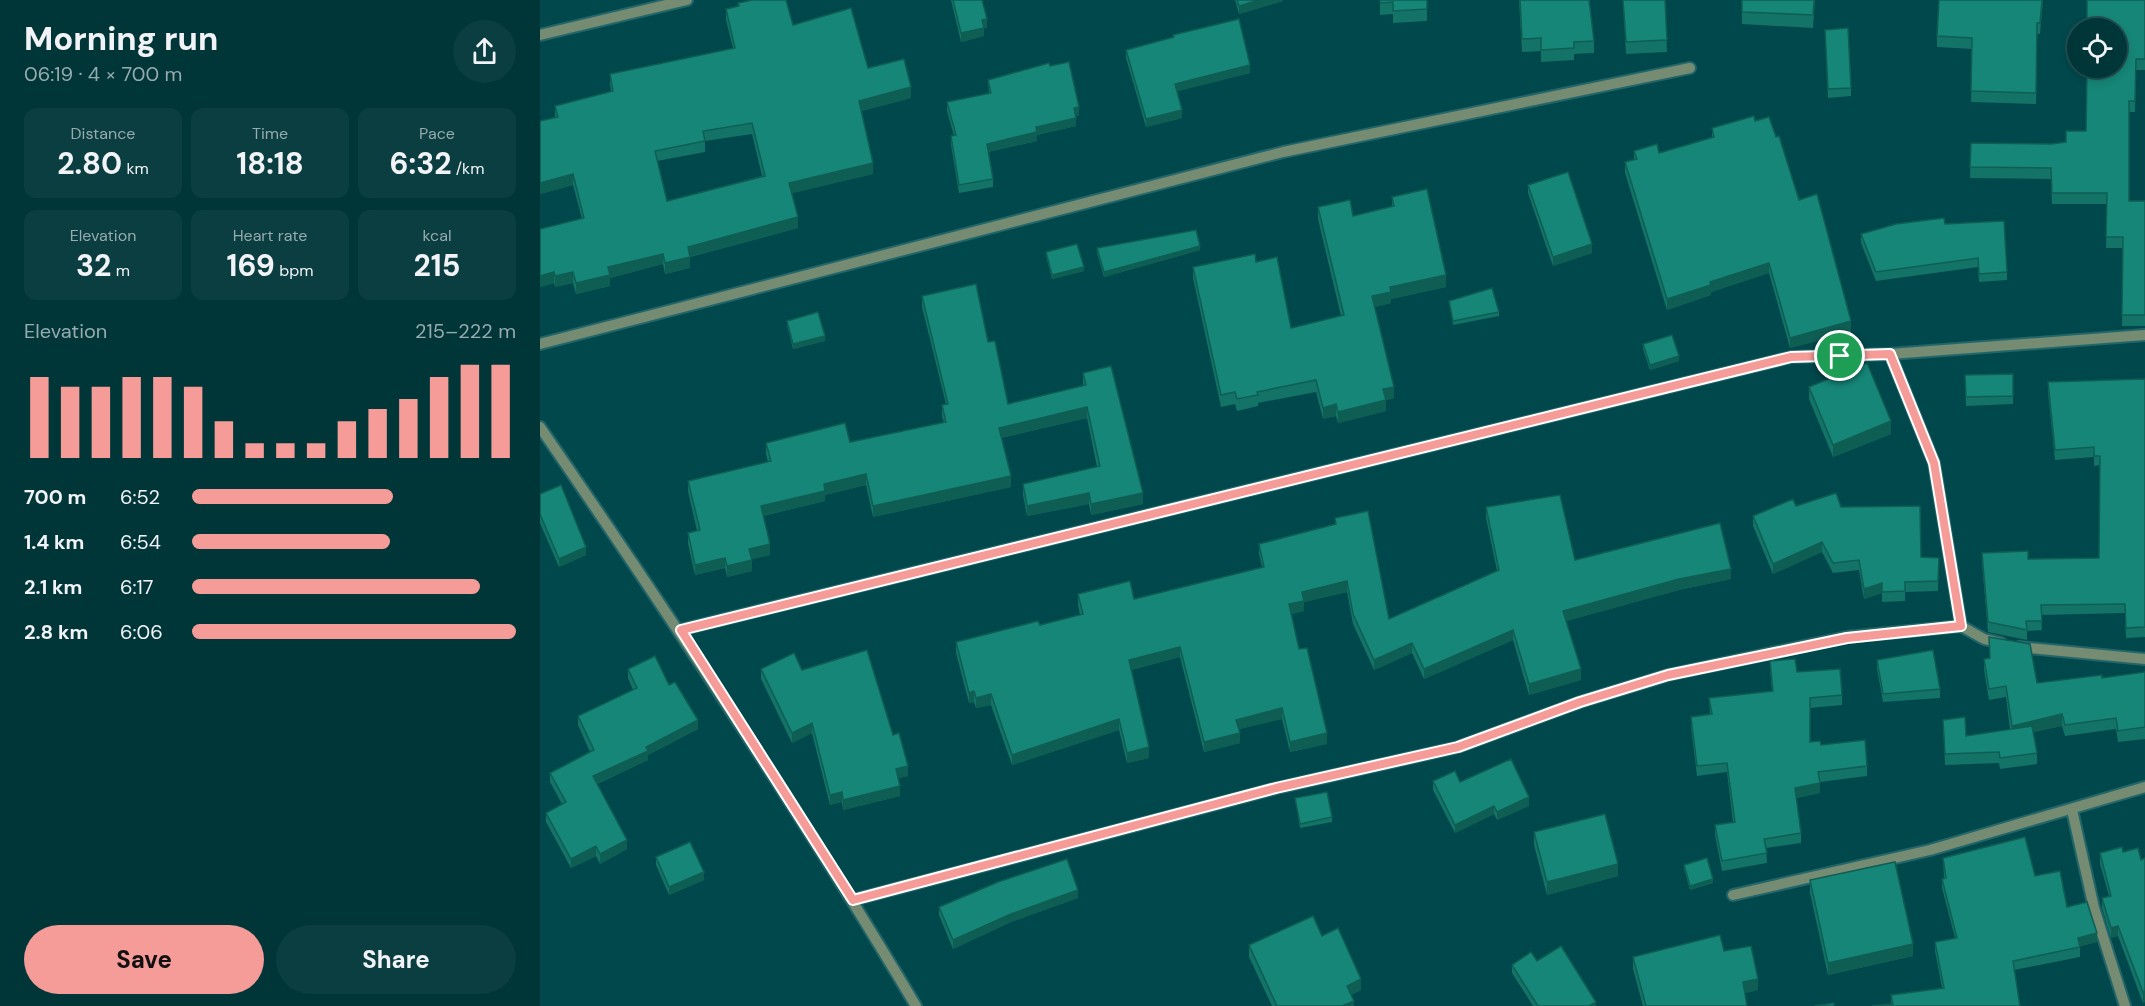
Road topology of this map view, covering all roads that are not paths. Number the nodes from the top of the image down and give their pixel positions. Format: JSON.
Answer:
{"nodes":[{"id":1,"x":687,"y":0,"type":"edge"},
{"id":2,"x":540,"y":35,"type":"edge"},
{"id":3,"x":1690,"y":68,"type":"dead end"},
{"id":4,"x":2145,"y":335,"type":"edge"},
{"id":5,"x":540,"y":344,"type":"edge"},
{"id":6,"x":1890,"y":354,"type":"junction"},
{"id":7,"x":540,"y":428,"type":"edge"},
{"id":8,"x":1961,"y":626,"type":"junction"},
{"id":9,"x":681,"y":630,"type":"junction"},
{"id":10,"x":2145,"y":659,"type":"edge"},
{"id":11,"x":2145,"y":787,"type":"edge"},
{"id":12,"x":2072,"y":810,"type":"junction"},
{"id":13,"x":1733,"y":895,"type":"dead end"},
{"id":14,"x":853,"y":900,"type":"junction"},
{"id":15,"x":916,"y":1006,"type":"edge"},
{"id":16,"x":2125,"y":1006,"type":"edge"}],
"edges":[{"from":1,"to":2,"type":"street"},
{"from":3,"to":5,"type":"street"},
{"from":4,"to":6,"type":"street"},
{"from":6,"to":8,"type":"street"},
{"from":6,"to":9,"type":"street"},
{"from":7,"to":9,"type":"street"},
{"from":8,"to":10,"type":"street"},
{"from":8,"to":14,"type":"street"},
{"from":9,"to":14,"type":"street"},
{"from":11,"to":12,"type":"street"},
{"from":12,"to":13,"type":"street"},
{"from":12,"to":16,"type":"street"},
{"from":14,"to":15,"type":"street"}]}
